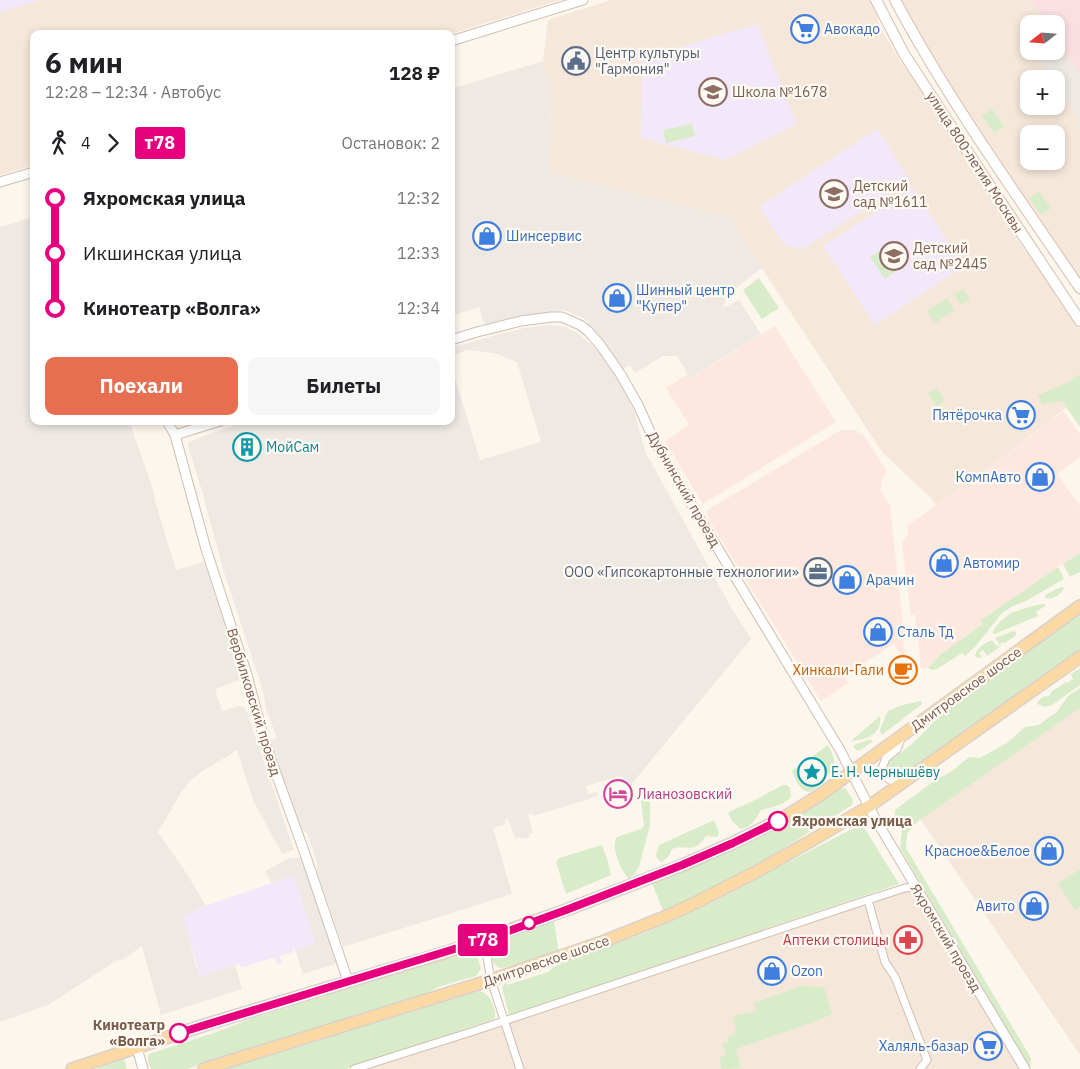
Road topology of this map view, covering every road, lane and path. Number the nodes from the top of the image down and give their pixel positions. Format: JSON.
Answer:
{"nodes":[{"id":1,"x":583,"y":0,"type":"edge"},
{"id":2,"x":876,"y":0,"type":"edge"},
{"id":3,"x":895,"y":0,"type":"edge"},
{"id":4,"x":455,"y":40,"type":"edge"},
{"id":5,"x":30,"y":173,"type":"edge"},
{"id":6,"x":0,"y":182,"type":"edge"},
{"id":7,"x":1080,"y":288,"type":"edge"},
{"id":8,"x":1080,"y":321,"type":"edge"},
{"id":9,"x":455,"y":339,"type":"edge"},
{"id":10,"x":169,"y":425,"type":"edge"},
{"id":11,"x":207,"y":425,"type":"edge"},
{"id":12,"x":175,"y":435,"type":"junction"},
{"id":13,"x":1080,"y":606,"type":"edge"},
{"id":14,"x":1080,"y":658,"type":"edge"},
{"id":15,"x":902,"y":736,"type":"junction"},
{"id":16,"x":852,"y":772,"type":"junction"},
{"id":17,"x":906,"y":781,"type":"junction"},
{"id":18,"x":868,"y":806,"type":"junction"},
{"id":19,"x":916,"y":887,"type":"junction"},
{"id":20,"x":868,"y":900,"type":"junction"},
{"id":21,"x":484,"y":940,"type":"junction"},
{"id":22,"x":491,"y":980,"type":"junction"},
{"id":23,"x":348,"y":981,"type":"junction"},
{"id":24,"x":504,"y":1021,"type":"junction"},
{"id":25,"x":137,"y":1048,"type":"junction"},
{"id":26,"x":72,"y":1069,"type":"edge"},
{"id":27,"x":143,"y":1069,"type":"edge"},
{"id":28,"x":204,"y":1069,"type":"edge"},
{"id":29,"x":354,"y":1069,"type":"edge"},
{"id":30,"x":520,"y":1069,"type":"edge"},
{"id":31,"x":920,"y":1069,"type":"edge"},
{"id":32,"x":1025,"y":1069,"type":"edge"}],
"edges":[{"from":1,"to":4,"type":"street"},
{"from":2,"to":8,"type":"main road","name":"улица 800-летия Москвы"},
{"from":3,"to":7,"type":"main road","name":"улица 800-летия Москвы"},
{"from":5,"to":6,"type":"street"},
{"from":9,"to":16,"type":"street","name":"Дубнинский проезд"},
{"from":10,"to":12,"type":"street","name":"Вербилковский проезд"},
{"from":11,"to":12,"type":"street"},
{"from":12,"to":23,"type":"street","name":"Вербилковский проезд"},
{"from":13,"to":15,"type":"main road","name":"Дмитровское шоссе"},
{"from":14,"to":17,"type":"main road","name":"Дмитровское шоссе"},
{"from":15,"to":16,"type":"main road","name":"Дмитровское шоссе"},
{"from":15,"to":17,"type":"street"},
{"from":16,"to":18,"type":"street"},
{"from":16,"to":21,"type":"main road","name":"Дмитровское шоссе"},
{"from":17,"to":18,"type":"main road","name":"Дмитровское шоссе"},
{"from":18,"to":19,"type":"street","name":"Яхромский проезд"},
{"from":18,"to":22,"type":"main road","name":"Дмитровское шоссе"},
{"from":19,"to":20,"type":"street"},
{"from":19,"to":32,"type":"street","name":"Яхромский проезд"},
{"from":20,"to":24,"type":"street"},
{"from":20,"to":31,"type":"street"},
{"from":21,"to":22,"type":"street"},
{"from":21,"to":23,"type":"main road","name":"Дмитровское шоссе"},
{"from":22,"to":24,"type":"street"},
{"from":22,"to":28,"type":"main road","name":"Дмитровское шоссе"},
{"from":23,"to":25,"type":"main road","name":"Дмитровское шоссе"},
{"from":24,"to":29,"type":"street"},
{"from":24,"to":30,"type":"street"},
{"from":25,"to":26,"type":"main road","name":"Дмитровское шоссе"},
{"from":25,"to":27,"type":"street"}]}
